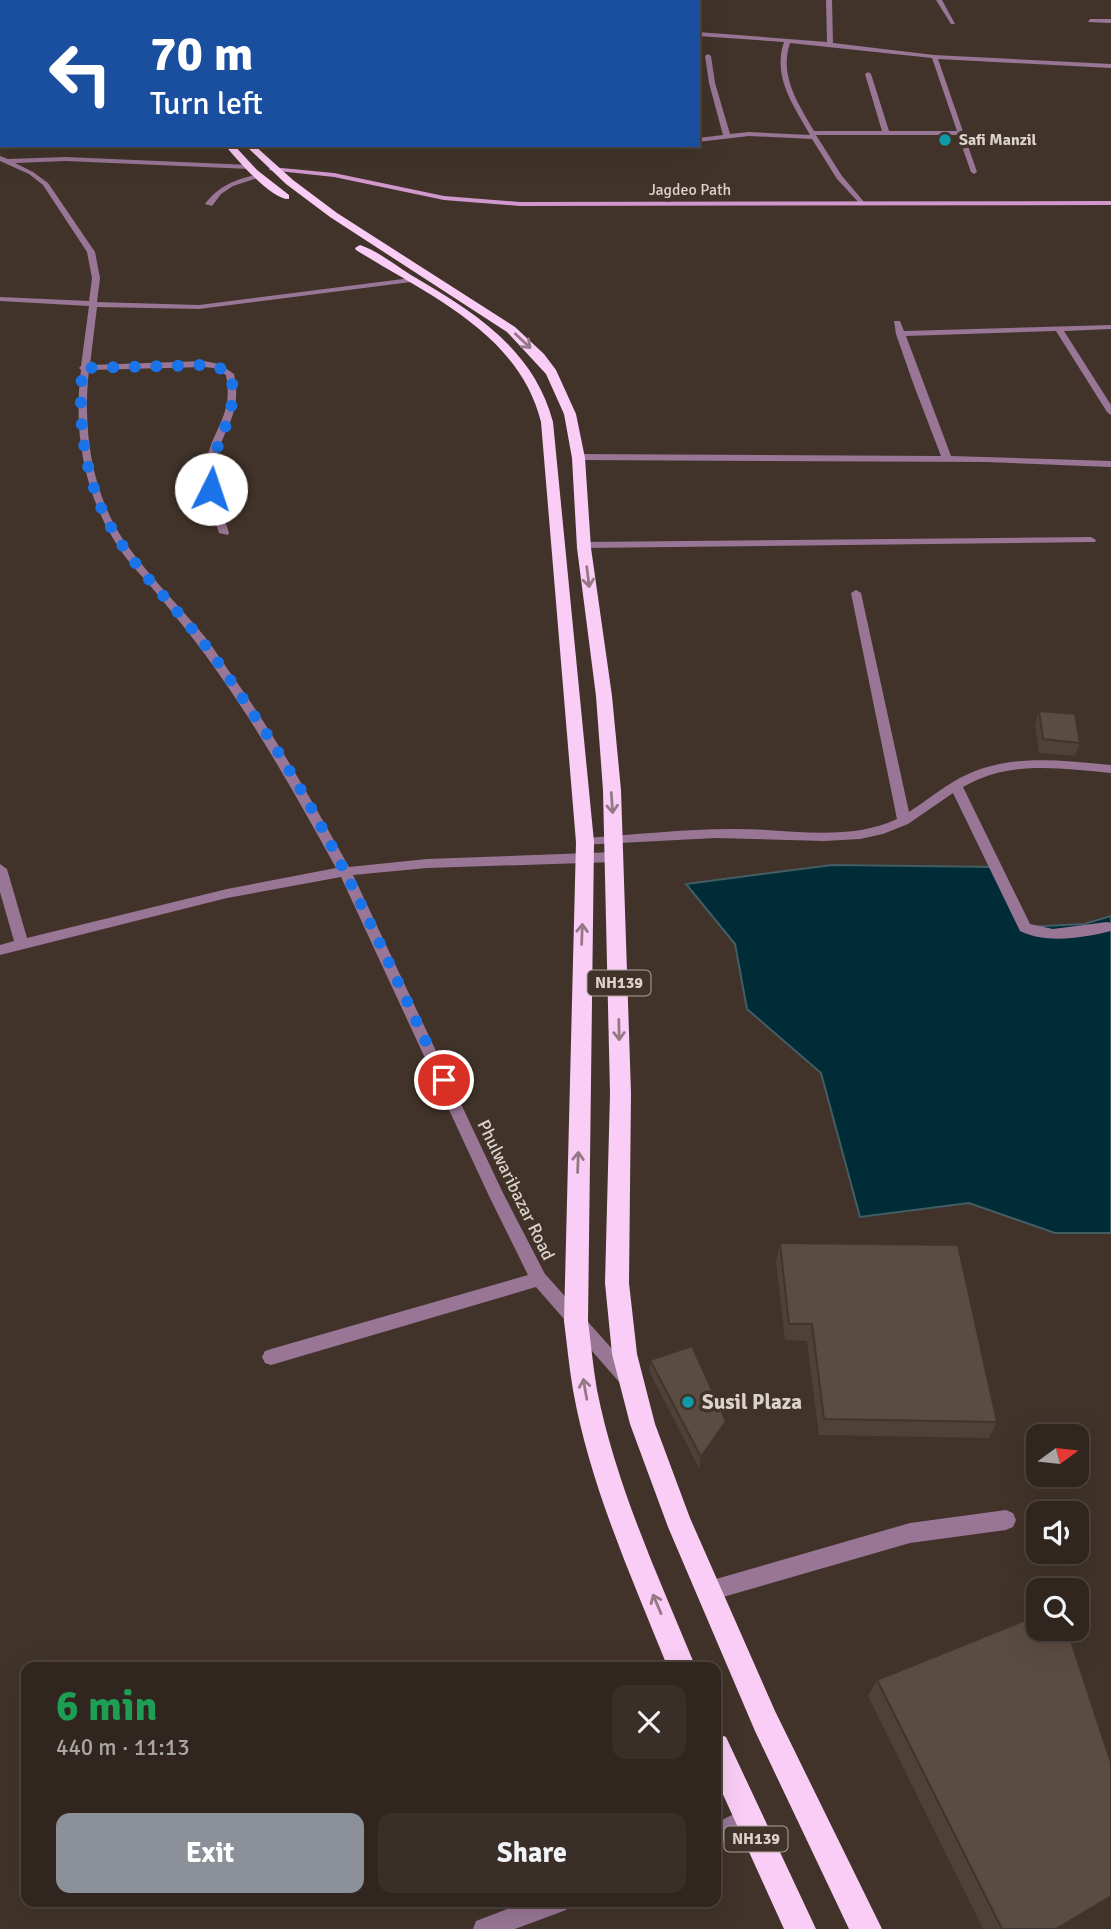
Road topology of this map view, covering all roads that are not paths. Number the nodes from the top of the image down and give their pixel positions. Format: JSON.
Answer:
{"nodes":[{"id":1,"x":829,"y":0,"type":"edge"},
{"id":2,"x":939,"y":0,"type":"edge"},
{"id":3,"x":1090,"y":21,"type":"dead end"},
{"id":4,"x":1111,"y":21,"type":"edge"},
{"id":5,"x":953,"y":23,"type":"dead end"},
{"id":6,"x":700,"y":34,"type":"edge"},
{"id":7,"x":788,"y":40,"type":"junction"},
{"id":8,"x":830,"y":44,"type":"junction"},
{"id":9,"x":708,"y":56,"type":"dead end"},
{"id":10,"x":934,"y":57,"type":"junction"},
{"id":11,"x":1111,"y":66,"type":"edge"},
{"id":12,"x":868,"y":74,"type":"dead end"},
{"id":13,"x":886,"y":132,"type":"junction"},
{"id":14,"x":962,"y":133,"type":"junction"},
{"id":15,"x":813,"y":135,"type":"junction"},
{"id":16,"x":727,"y":137,"type":"junction"},
{"id":17,"x":700,"y":140,"type":"edge"},
{"id":18,"x":231,"y":147,"type":"edge"},
{"id":19,"x":250,"y":147,"type":"edge"},
{"id":20,"x":2,"y":160,"type":"edge"},
{"id":21,"x":260,"y":171,"type":"junction"},
{"id":22,"x":974,"y":172,"type":"dead end"},
{"id":23,"x":861,"y":203,"type":"junction"},
{"id":24,"x":1111,"y":203,"type":"edge"},
{"id":25,"x":209,"y":204,"type":"dead end"},
{"id":26,"x":386,"y":256,"type":"junction"},
{"id":27,"x":411,"y":280,"type":"junction"},
{"id":28,"x":0,"y":299,"type":"edge"},
{"id":29,"x":92,"y":303,"type":"junction"},
{"id":30,"x":897,"y":323,"type":"dead end"},
{"id":31,"x":1111,"y":327,"type":"edge"},
{"id":32,"x":1059,"y":329,"type":"junction"},
{"id":33,"x":900,"y":334,"type":"junction"},
{"id":34,"x":83,"y":368,"type":"junction"},
{"id":35,"x":1111,"y":412,"type":"edge"},
{"id":36,"x":577,"y":457,"type":"junction"},
{"id":37,"x":947,"y":459,"type":"junction"},
{"id":38,"x":1111,"y":464,"type":"edge"},
{"id":39,"x":224,"y":533,"type":"dead end"},
{"id":40,"x":1091,"y":540,"type":"dead end"},
{"id":41,"x":584,"y":545,"type":"junction"},
{"id":42,"x":856,"y":593,"type":"dead end"},
{"id":43,"x":566,"y":643,"type":"junction"},
{"id":44,"x":596,"y":643,"type":"junction"},
{"id":45,"x":1111,"y":769,"type":"edge"},
{"id":46,"x":610,"y":771,"type":"junction"},
{"id":47,"x":578,"y":772,"type":"junction"},
{"id":48,"x":956,"y":786,"type":"junction"},
{"id":49,"x":904,"y":821,"type":"junction"},
{"id":50,"x":615,"y":849,"type":"junction"},
{"id":51,"x":585,"y":850,"type":"junction"},
{"id":52,"x":0,"y":869,"type":"edge"},
{"id":53,"x":345,"y":872,"type":"junction"},
{"id":54,"x":1107,"y":927,"type":"dead end"},
{"id":55,"x":22,"y":944,"type":"junction"},
{"id":56,"x":0,"y":950,"type":"edge"},
{"id":57,"x":539,"y":1279,"type":"junction"},
{"id":58,"x":576,"y":1321,"type":"junction"},
{"id":59,"x":271,"y":1357,"type":"dead end"},
{"id":60,"x":631,"y":1383,"type":"junction"},
{"id":61,"x":1006,"y":1520,"type":"dead end"},
{"id":62,"x":709,"y":1591,"type":"junction"},
{"id":63,"x":680,"y":1662,"type":"edge"},
{"id":64,"x":721,"y":1759,"type":"edge"},
{"id":65,"x":746,"y":1819,"type":"junction"},
{"id":66,"x":721,"y":1831,"type":"edge"},
{"id":67,"x":544,"y":1907,"type":"edge"},
{"id":68,"x":484,"y":1929,"type":"edge"},
{"id":69,"x":800,"y":1929,"type":"edge"},
{"id":70,"x":866,"y":1929,"type":"edge"}],
"edges":[{"from":1,"to":8,"type":"street"},
{"from":2,"to":5,"type":"street"},
{"from":3,"to":4,"type":"street"},
{"from":6,"to":7,"type":"street"},
{"from":7,"to":8,"type":"street"},
{"from":7,"to":15,"type":"street"},
{"from":8,"to":10,"type":"street"},
{"from":9,"to":16,"type":"street"},
{"from":10,"to":11,"type":"street"},
{"from":10,"to":14,"type":"street"},
{"from":12,"to":13,"type":"street"},
{"from":13,"to":14,"type":"street"},
{"from":13,"to":15,"type":"street"},
{"from":14,"to":22,"type":"street"},
{"from":15,"to":16,"type":"street"},
{"from":15,"to":23,"type":"street"},
{"from":16,"to":17,"type":"street"},
{"from":18,"to":21,"type":"highway","number":"NH139"},
{"from":19,"to":21,"type":"highway","number":"NH139"},
{"from":20,"to":21,"type":"street"},
{"from":20,"to":29,"type":"street","name":"Phulwaribazar Road"},
{"from":21,"to":23,"type":"main road","name":"Jagdeo Path"},
{"from":21,"to":25,"type":"street"},
{"from":21,"to":26,"type":"highway","number":"NH139"},
{"from":23,"to":24,"type":"main road","name":"Jagdeo Path"},
{"from":26,"to":27,"type":"highway","number":"NH139"},
{"from":26,"to":36,"type":"highway","number":"NH139","one_way":true},
{"from":27,"to":29,"type":"street"},
{"from":27,"to":43,"type":"highway","number":"NH139"},
{"from":28,"to":29,"type":"street"},
{"from":29,"to":34,"type":"street","name":"Phulwaribazar Road"},
{"from":30,"to":33,"type":"street"},
{"from":31,"to":32,"type":"street"},
{"from":32,"to":33,"type":"street"},
{"from":32,"to":35,"type":"street"},
{"from":33,"to":37,"type":"street"},
{"from":34,"to":39,"type":"street"},
{"from":34,"to":53,"type":"street","name":"Phulwaribazar Road"},
{"from":36,"to":37,"type":"street"},
{"from":36,"to":41,"type":"highway","number":"NH139"},
{"from":37,"to":38,"type":"street"},
{"from":40,"to":41,"type":"street"},
{"from":41,"to":44,"type":"highway","number":"NH139","one_way":true},
{"from":42,"to":49,"type":"street"},
{"from":43,"to":44,"type":"highway"},
{"from":43,"to":47,"type":"highway","number":"NH139"},
{"from":44,"to":46,"type":"highway","number":"NH139"},
{"from":45,"to":48,"type":"street"},
{"from":46,"to":47,"type":"highway"},
{"from":46,"to":50,"type":"highway","number":"NH139","one_way":true},
{"from":47,"to":51,"type":"highway","number":"NH139"},
{"from":48,"to":49,"type":"street"},
{"from":48,"to":54,"type":"street"},
{"from":49,"to":50,"type":"street"},
{"from":50,"to":51,"type":"street"},
{"from":50,"to":60,"type":"highway","number":"NH139","one_way":true},
{"from":51,"to":53,"type":"street"},
{"from":58,"to":51,"type":"highway","number":"NH139","one_way":true},
{"from":52,"to":55,"type":"street"},
{"from":53,"to":55,"type":"street"},
{"from":53,"to":57,"type":"street","name":"Phulwaribazar Road"},
{"from":55,"to":56,"type":"street"},
{"from":57,"to":58,"type":"street","name":"Phulwaribazar Road"},
{"from":57,"to":59,"type":"street"},
{"from":58,"to":60,"type":"street","name":"Phulwaribazar Road"},
{"from":63,"to":58,"type":"highway","number":"NH139","one_way":true},
{"from":60,"to":62,"type":"highway","number":"NH139"},
{"from":61,"to":62,"type":"street"},
{"from":62,"to":70,"type":"highway","number":"NH139"},
{"from":64,"to":65,"type":"highway","number":"NH139"},
{"from":65,"to":66,"type":"street"},
{"from":65,"to":69,"type":"highway","number":"NH139"},
{"from":67,"to":68,"type":"street"}]}
